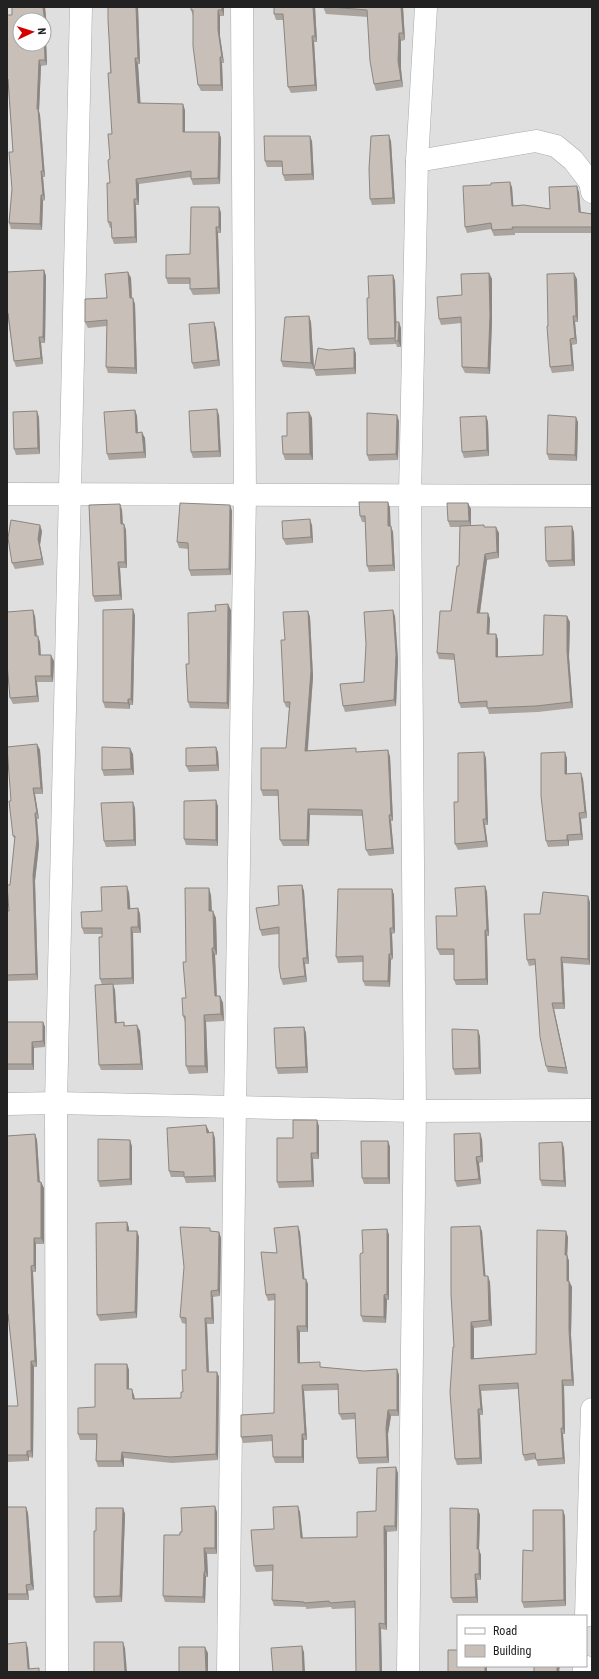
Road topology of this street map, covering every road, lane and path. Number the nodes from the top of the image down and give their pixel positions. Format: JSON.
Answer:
{"nodes":[{"id":1,"x":82,"y":7,"type":"edge"},
{"id":2,"x":242,"y":7,"type":"edge"},
{"id":3,"x":426,"y":7,"type":"edge"},
{"id":4,"x":417,"y":161,"type":"junction"},
{"id":5,"x":592,"y":192,"type":"edge"},
{"id":6,"x":7,"y":494,"type":"edge"},
{"id":7,"x":410,"y":494,"type":"junction"},
{"id":8,"x":70,"y":495,"type":"junction"},
{"id":9,"x":245,"y":495,"type":"junction"},
{"id":10,"x":592,"y":496,"type":"edge"},
{"id":11,"x":56,"y":1103,"type":"junction"},
{"id":12,"x":7,"y":1104,"type":"edge"},
{"id":13,"x":235,"y":1106,"type":"junction"},
{"id":14,"x":592,"y":1110,"type":"edge"},
{"id":15,"x":415,"y":1111,"type":"junction"},
{"id":16,"x":592,"y":1409,"type":"edge"},
{"id":17,"x":586,"y":1615,"type":"edge"},
{"id":18,"x":57,"y":1672,"type":"edge"},
{"id":19,"x":228,"y":1672,"type":"edge"},
{"id":20,"x":408,"y":1672,"type":"edge"}],
"edges":[{"from":1,"to":8,"type":"street"},
{"from":2,"to":9,"type":"street"},
{"from":3,"to":4,"type":"street"},
{"from":4,"to":5,"type":"street"},
{"from":4,"to":7,"type":"street"},
{"from":6,"to":8,"type":"street"},
{"from":7,"to":9,"type":"street"},
{"from":7,"to":10,"type":"street"},
{"from":7,"to":15,"type":"street"},
{"from":8,"to":9,"type":"street"},
{"from":8,"to":11,"type":"street"},
{"from":9,"to":13,"type":"street"},
{"from":11,"to":12,"type":"street"},
{"from":11,"to":13,"type":"street"},
{"from":11,"to":18,"type":"street"},
{"from":13,"to":15,"type":"street"},
{"from":13,"to":19,"type":"street"},
{"from":14,"to":15,"type":"street"},
{"from":15,"to":20,"type":"street"},
{"from":16,"to":17,"type":"street"}]}
